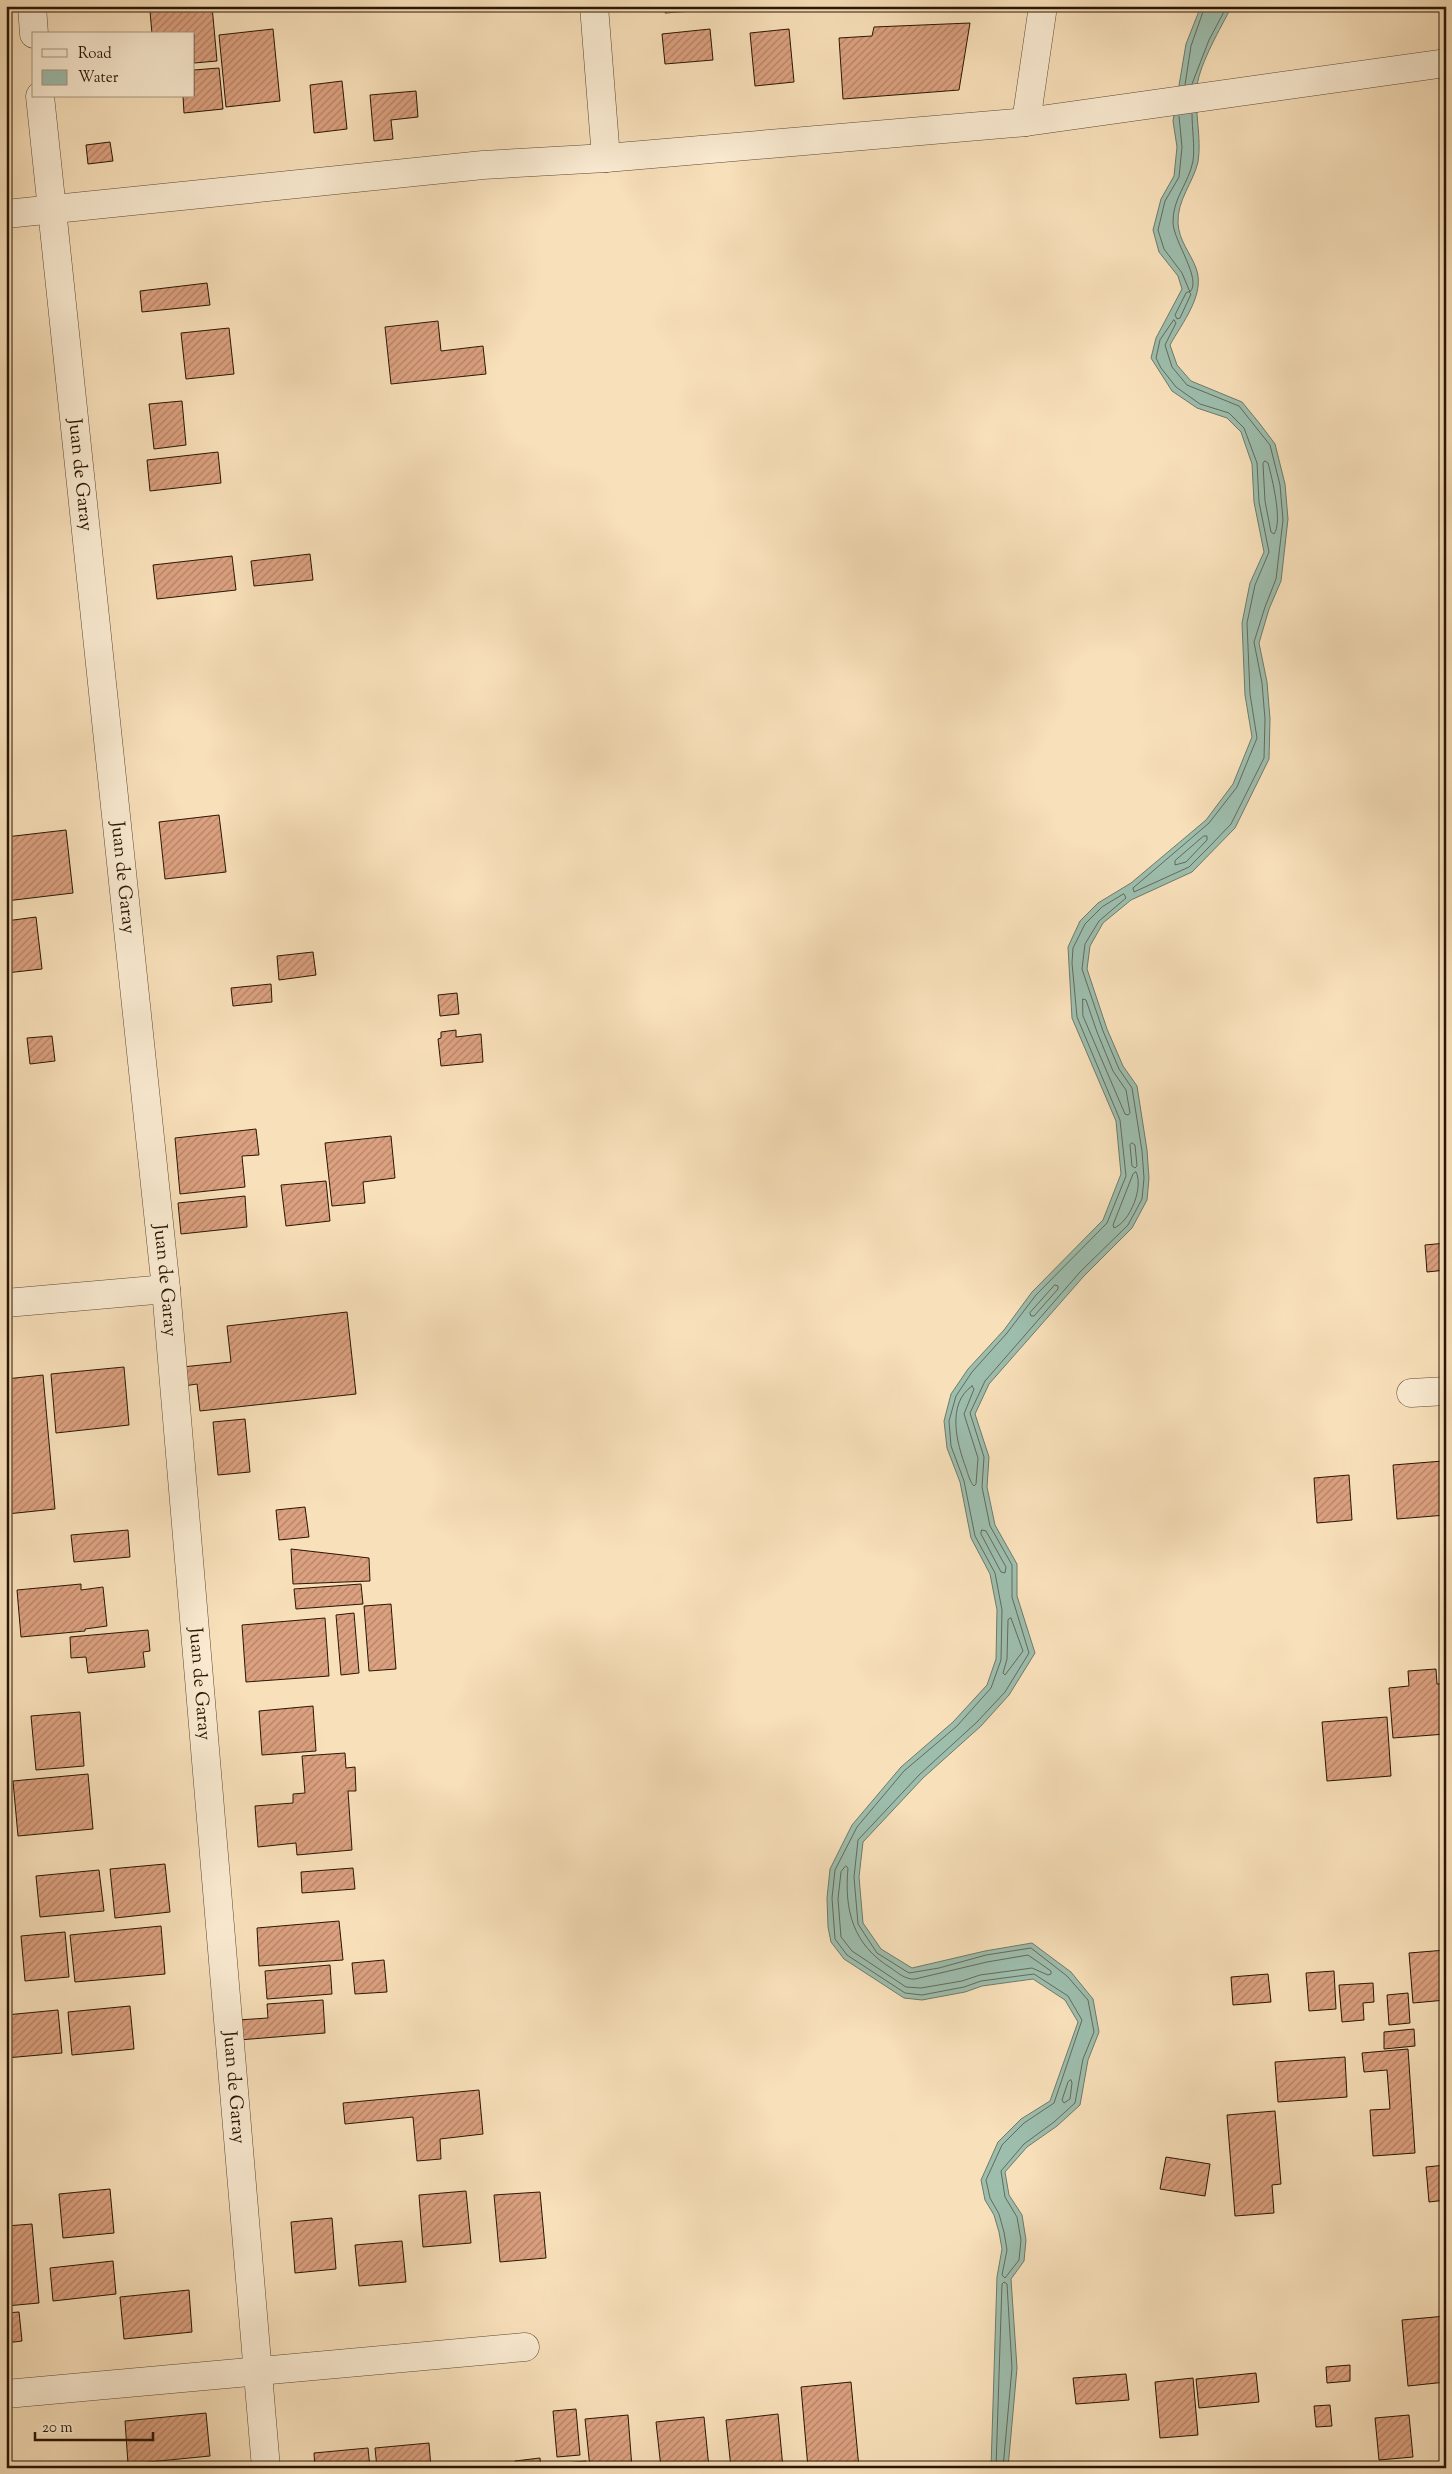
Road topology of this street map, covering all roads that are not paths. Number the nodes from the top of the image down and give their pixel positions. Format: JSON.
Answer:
{"nodes":[{"id":1,"x":32,"y":6,"type":"edge"},
{"id":2,"x":594,"y":6,"type":"edge"},
{"id":3,"x":1043,"y":6,"type":"edge"},
{"id":4,"x":34,"y":32,"type":"edge"},
{"id":5,"x":1446,"y":63,"type":"edge"},
{"id":6,"x":40,"y":98,"type":"edge"},
{"id":7,"x":1026,"y":122,"type":"junction"},
{"id":8,"x":606,"y":158,"type":"junction"},
{"id":9,"x":51,"y":211,"type":"junction"},
{"id":10,"x":6,"y":214,"type":"edge"},
{"id":11,"x":166,"y":1289,"type":"junction"},
{"id":12,"x":6,"y":1303,"type":"edge"},
{"id":13,"x":1446,"y":1391,"type":"edge"},
{"id":14,"x":1411,"y":1393,"type":"dead end"},
{"id":15,"x":525,"y":2347,"type":"dead end"},
{"id":16,"x":257,"y":2370,"type":"junction"},
{"id":17,"x":6,"y":2394,"type":"edge"},
{"id":18,"x":266,"y":2468,"type":"edge"}],
"edges":[{"from":1,"to":4,"type":"street"},
{"from":2,"to":8,"type":"street"},
{"from":3,"to":7,"type":"street"},
{"from":5,"to":7,"type":"street"},
{"from":6,"to":9,"type":"street","name":"Juan de Garay"},
{"from":7,"to":8,"type":"street"},
{"from":8,"to":9,"type":"street"},
{"from":9,"to":10,"type":"street"},
{"from":9,"to":11,"type":"street","name":"Juan de Garay"},
{"from":11,"to":12,"type":"street"},
{"from":11,"to":16,"type":"street","name":"Juan de Garay"},
{"from":13,"to":14,"type":"street"},
{"from":15,"to":16,"type":"street"},
{"from":16,"to":17,"type":"street"},
{"from":16,"to":18,"type":"street","name":"Juan de Garay"}]}
